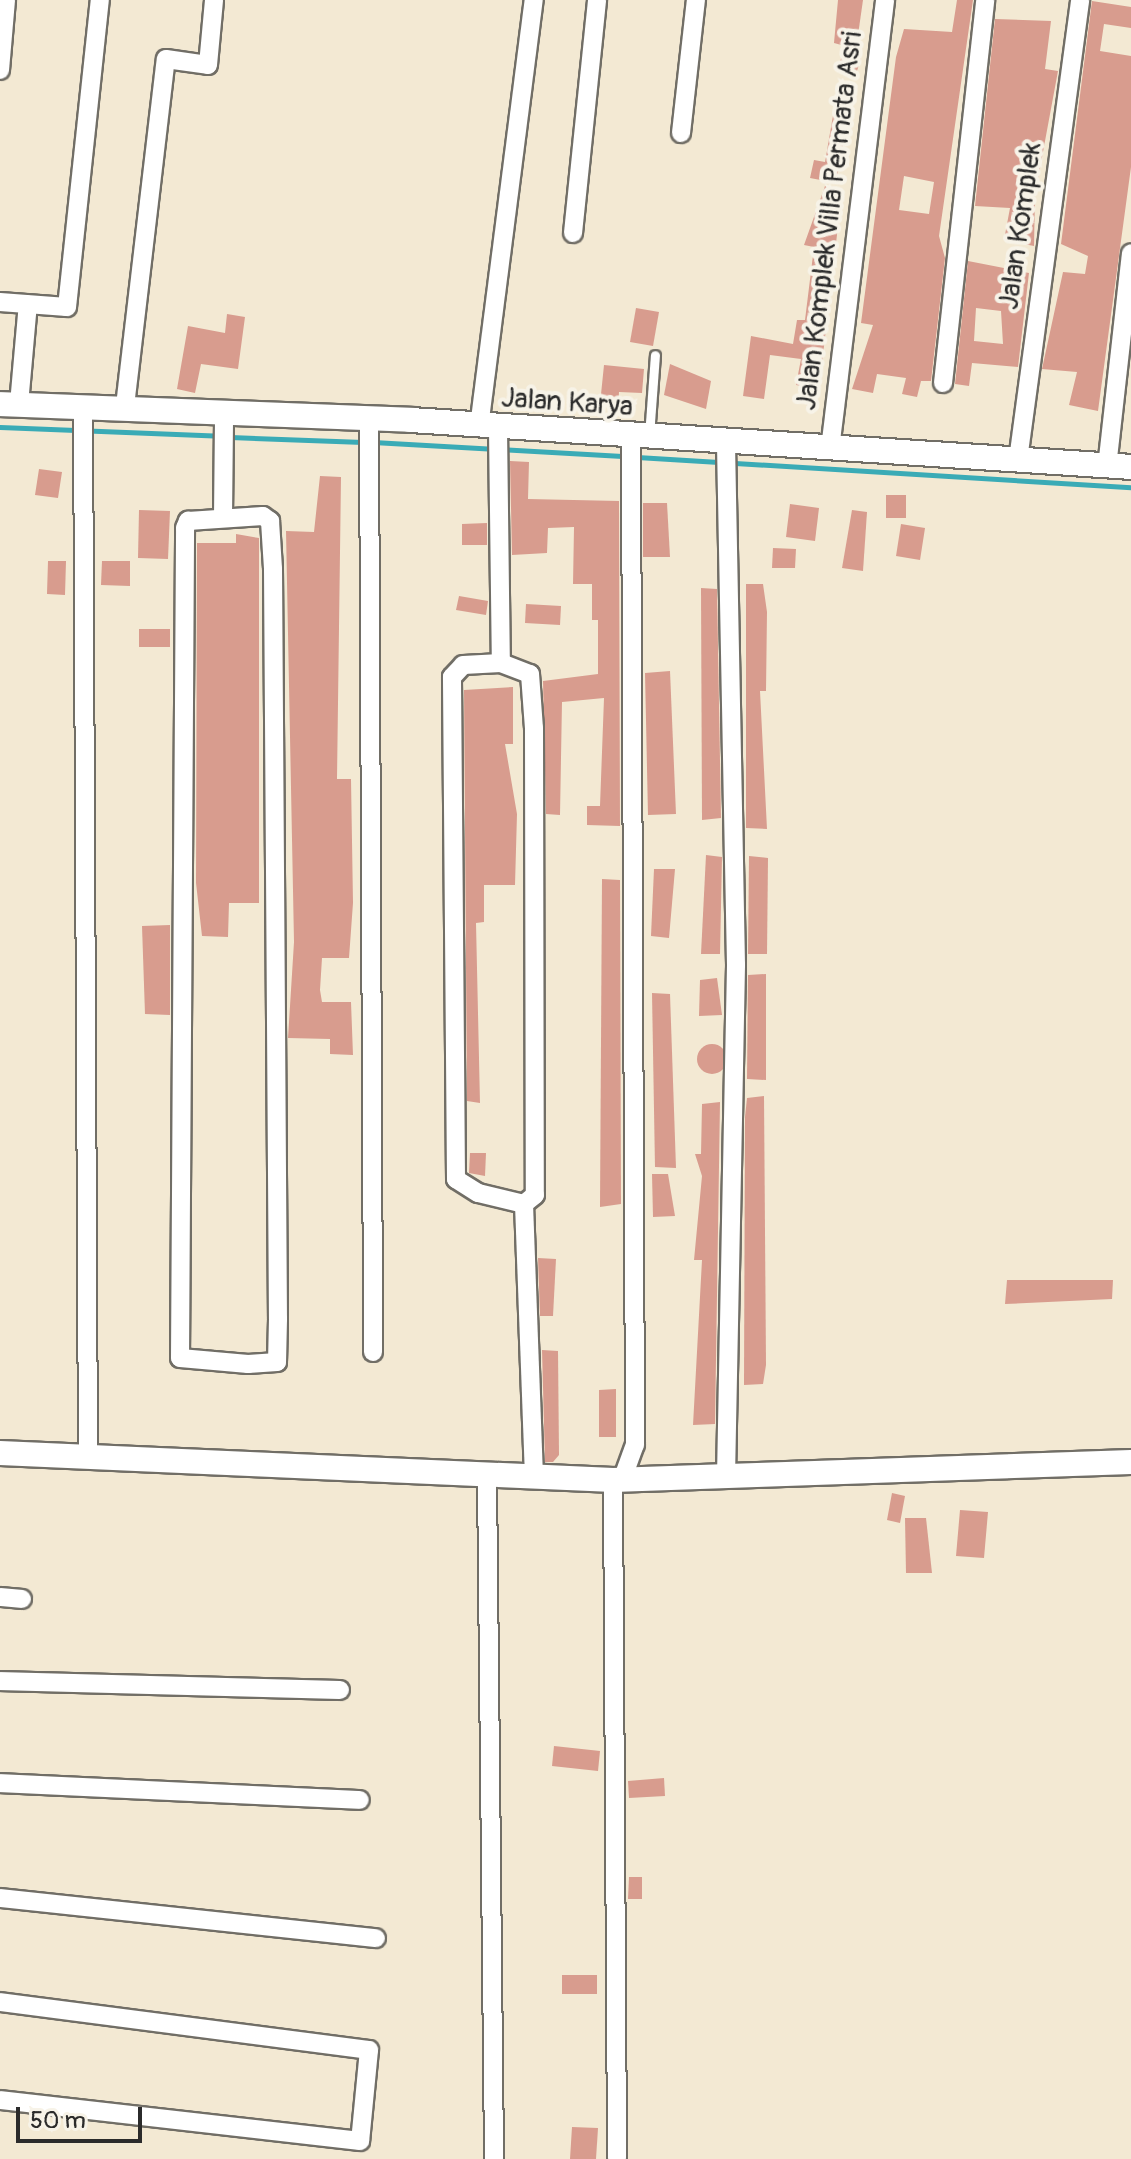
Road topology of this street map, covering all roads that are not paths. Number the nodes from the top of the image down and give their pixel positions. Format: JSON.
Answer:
{"nodes":[{"id":1,"x":6,"y":0,"type":"edge"},
{"id":2,"x":100,"y":0,"type":"edge"},
{"id":3,"x":214,"y":0,"type":"edge"},
{"id":4,"x":534,"y":0,"type":"edge"},
{"id":5,"x":597,"y":0,"type":"edge"},
{"id":6,"x":696,"y":0,"type":"edge"},
{"id":7,"x":885,"y":0,"type":"edge"},
{"id":8,"x":985,"y":0,"type":"edge"},
{"id":9,"x":1080,"y":0,"type":"edge"},
{"id":10,"x":0,"y":70,"type":"edge"},
{"id":11,"x":681,"y":133,"type":"dead end"},
{"id":12,"x":573,"y":233,"type":"dead end"},
{"id":13,"x":1131,"y":253,"type":"edge"},
{"id":14,"x":0,"y":302,"type":"edge"},
{"id":15,"x":28,"y":304,"type":"junction"},
{"id":16,"x":655,"y":355,"type":"dead end"},
{"id":17,"x":943,"y":383,"type":"dead end"},
{"id":18,"x":10,"y":404,"type":"edge"},
{"id":19,"x":125,"y":406,"type":"junction"},
{"id":20,"x":84,"y":413,"type":"junction"},
{"id":21,"x":223,"y":419,"type":"junction"},
{"id":22,"x":369,"y":419,"type":"junction"},
{"id":23,"x":493,"y":437,"type":"junction"},
{"id":24,"x":635,"y":447,"type":"junction"},
{"id":25,"x":727,"y":449,"type":"junction"},
{"id":26,"x":830,"y":449,"type":"junction"},
{"id":27,"x":1018,"y":460,"type":"junction"},
{"id":28,"x":1119,"y":467,"type":"edge"},
{"id":29,"x":223,"y":517,"type":"junction"},
{"id":30,"x":501,"y":663,"type":"junction"},
{"id":31,"x":524,"y":1204,"type":"junction"},
{"id":32,"x":373,"y":1352,"type":"dead end"},
{"id":33,"x":0,"y":1453,"type":"edge"},
{"id":34,"x":88,"y":1457,"type":"junction"},
{"id":35,"x":1131,"y":1462,"type":"edge"},
{"id":36,"x":487,"y":1477,"type":"junction"},
{"id":37,"x":726,"y":1477,"type":"junction"},
{"id":38,"x":534,"y":1478,"type":"junction"},
{"id":39,"x":617,"y":1480,"type":"junction"},
{"id":40,"x":0,"y":1597,"type":"edge"},
{"id":41,"x":22,"y":1599,"type":"dead end"},
{"id":42,"x":0,"y":1681,"type":"edge"},
{"id":43,"x":340,"y":1690,"type":"dead end"},
{"id":44,"x":0,"y":1783,"type":"edge"},
{"id":45,"x":360,"y":1800,"type":"dead end"},
{"id":46,"x":0,"y":1898,"type":"edge"},
{"id":47,"x":376,"y":1938,"type":"dead end"},
{"id":48,"x":0,"y":2002,"type":"edge"},
{"id":49,"x":0,"y":2100,"type":"edge"},
{"id":50,"x":617,"y":2158,"type":"edge"},
{"id":51,"x":494,"y":2159,"type":"edge"}],
"edges":[{"from":1,"to":10,"type":"street"},
{"from":2,"to":15,"type":"street"},
{"from":3,"to":19,"type":"street"},
{"from":4,"to":23,"type":"street"},
{"from":5,"to":12,"type":"street"},
{"from":6,"to":11,"type":"street"},
{"from":7,"to":26,"type":"street","name":"Jalan Komplek Villa Permata Asri"},
{"from":8,"to":17,"type":"street"},
{"from":9,"to":27,"type":"street","name":"Jalan Komplek"},
{"from":13,"to":28,"type":"street"},
{"from":14,"to":15,"type":"street"},
{"from":15,"to":18,"type":"street"},
{"from":16,"to":24,"type":"lane"},
{"from":18,"to":20,"type":"street","name":"Jalan Karya"},
{"from":19,"to":20,"type":"street","name":"Jalan Karya"},
{"from":19,"to":21,"type":"street","name":"Jalan Karya"},
{"from":20,"to":34,"type":"street"},
{"from":21,"to":22,"type":"street","name":"Jalan Karya"},
{"from":21,"to":29,"type":"street"},
{"from":22,"to":23,"type":"street","name":"Jalan Karya"},
{"from":22,"to":32,"type":"street"},
{"from":23,"to":24,"type":"street","name":"Jalan Karya"},
{"from":23,"to":30,"type":"street"},
{"from":24,"to":25,"type":"street","name":"Jalan Karya"},
{"from":24,"to":39,"type":"street"},
{"from":25,"to":26,"type":"street","name":"Jalan Karya"},
{"from":25,"to":37,"type":"street"},
{"from":26,"to":27,"type":"street","name":"Jalan Karya"},
{"from":27,"to":28,"type":"street","name":"Jalan Karya"},
{"from":29,"to":29,"type":"street"},
{"from":30,"to":31,"type":"street"},
{"from":30,"to":31,"type":"street"},
{"from":31,"to":38,"type":"street"},
{"from":33,"to":34,"type":"street"},
{"from":34,"to":36,"type":"street"},
{"from":35,"to":37,"type":"street"},
{"from":36,"to":38,"type":"street"},
{"from":36,"to":51,"type":"street"},
{"from":37,"to":39,"type":"street"},
{"from":38,"to":39,"type":"street"},
{"from":39,"to":50,"type":"street"},
{"from":40,"to":41,"type":"street"},
{"from":42,"to":43,"type":"street"},
{"from":44,"to":45,"type":"street"},
{"from":46,"to":47,"type":"street"},
{"from":48,"to":49,"type":"street"}]}
